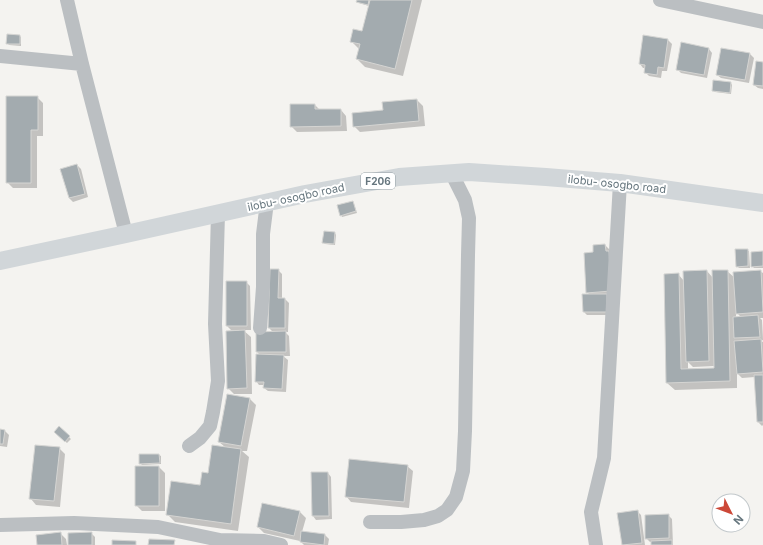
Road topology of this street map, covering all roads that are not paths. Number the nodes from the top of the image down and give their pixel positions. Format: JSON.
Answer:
{"nodes":[{"id":1,"x":67,"y":0,"type":"edge"},
{"id":2,"x":660,"y":0,"type":"edge"},
{"id":3,"x":763,"y":22,"type":"edge"},
{"id":4,"x":0,"y":56,"type":"edge"},
{"id":5,"x":82,"y":64,"type":"junction"},
{"id":6,"x":452,"y":174,"type":"junction"},
{"id":7,"x":620,"y":183,"type":"junction"},
{"id":8,"x":267,"y":202,"type":"junction"},
{"id":9,"x":763,"y":203,"type":"edge"},
{"id":10,"x":218,"y":213,"type":"junction"},
{"id":11,"x":126,"y":234,"type":"junction"},
{"id":12,"x":0,"y":261,"type":"edge"},
{"id":13,"x":260,"y":328,"type":"dead end"},
{"id":14,"x":189,"y":446,"type":"dead end"},
{"id":15,"x":370,"y":522,"type":"dead end"},
{"id":16,"x":0,"y":525,"type":"edge"},
{"id":17,"x":281,"y":545,"type":"edge"},
{"id":18,"x":596,"y":545,"type":"edge"}],
"edges":[{"from":1,"to":5,"type":"street"},
{"from":2,"to":3,"type":"street"},
{"from":4,"to":5,"type":"street"},
{"from":5,"to":11,"type":"street"},
{"from":6,"to":7,"type":"main road","name":"ilobu- osogbo road","number":"F206"},
{"from":6,"to":8,"type":"main road","name":"ilobu- osogbo road","number":"F206"},
{"from":6,"to":15,"type":"street"},
{"from":7,"to":9,"type":"main road","name":"ilobu- osogbo road","number":"F206"},
{"from":7,"to":18,"type":"street"},
{"from":8,"to":10,"type":"main road","name":"ilobu- osogbo road","number":"F206"},
{"from":8,"to":13,"type":"street"},
{"from":10,"to":11,"type":"main road","name":"ilobu- osogbo road","number":"F206"},
{"from":10,"to":14,"type":"street"},
{"from":11,"to":12,"type":"main road","name":"ilobu- osogbo road","number":"F206"},
{"from":16,"to":17,"type":"street"}]}
